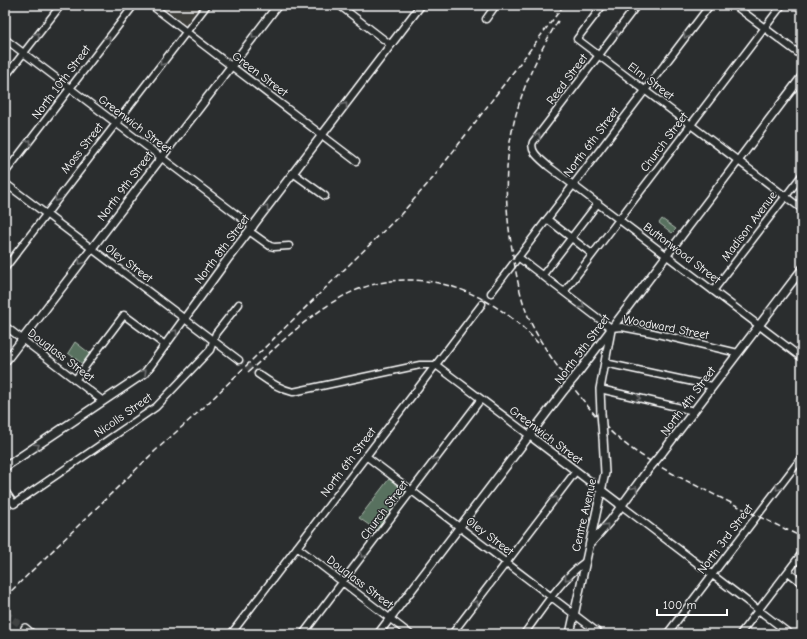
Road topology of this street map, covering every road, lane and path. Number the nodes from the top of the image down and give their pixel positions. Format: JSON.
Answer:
{"nodes":[{"id":1,"x":61,"y":5,"type":"edge"},
{"id":2,"x":134,"y":5,"type":"edge"},
{"id":3,"x":151,"y":5,"type":"edge"},
{"id":4,"x":207,"y":5,"type":"edge"},
{"id":5,"x":278,"y":5,"type":"edge"},
{"id":6,"x":339,"y":5,"type":"edge"},
{"id":7,"x":421,"y":5,"type":"edge"},
{"id":8,"x":496,"y":5,"type":"edge"},
{"id":9,"x":603,"y":5,"type":"edge"},
{"id":10,"x":637,"y":5,"type":"edge"},
{"id":11,"x":710,"y":5,"type":"edge"},
{"id":12,"x":734,"y":5,"type":"edge"},
{"id":13,"x":782,"y":5,"type":"edge"},
{"id":14,"x":486,"y":19,"type":"dead end"},
{"id":15,"x":765,"y":28,"type":"junction"},
{"id":16,"x":186,"y":32,"type":"junction"},
{"id":17,"x":5,"y":39,"type":"edge"},
{"id":18,"x":391,"y":45,"type":"junction"},
{"id":19,"x":24,"y":53,"type":"junction"},
{"id":20,"x":599,"y":56,"type":"junction"},
{"id":21,"x":802,"y":56,"type":"edge"},
{"id":22,"x":231,"y":66,"type":"junction"},
{"id":23,"x":802,"y":76,"type":"edge"},
{"id":24,"x":5,"y":77,"type":"edge"},
{"id":25,"x":70,"y":88,"type":"junction"},
{"id":26,"x":645,"y":90,"type":"junction"},
{"id":27,"x":116,"y":123,"type":"junction"},
{"id":28,"x":690,"y":125,"type":"junction"},
{"id":29,"x":322,"y":135,"type":"junction"},
{"id":30,"x":161,"y":157,"type":"junction"},
{"id":31,"x":356,"y":161,"type":"dead end"},
{"id":32,"x":738,"y":161,"type":"junction"},
{"id":33,"x":548,"y":166,"type":"joint"},
{"id":34,"x":5,"y":173,"type":"edge"},
{"id":35,"x":293,"y":173,"type":"junction"},
{"id":36,"x":802,"y":175,"type":"edge"},
{"id":37,"x":5,"y":183,"type":"edge"},
{"id":38,"x":574,"y":184,"type":"junction"},
{"id":39,"x":325,"y":196,"type":"dead end"},
{"id":40,"x":785,"y":196,"type":"junction"},
{"id":41,"x":598,"y":203,"type":"junction"},
{"id":42,"x":802,"y":209,"type":"edge"},
{"id":43,"x":46,"y":214,"type":"junction"},
{"id":44,"x":547,"y":219,"type":"junction"},
{"id":45,"x":619,"y":219,"type":"junction"},
{"id":46,"x":251,"y":229,"type":"junction"},
{"id":47,"x":571,"y":238,"type":"junction"},
{"id":48,"x":289,"y":246,"type":"dead end"},
{"id":49,"x":91,"y":248,"type":"junction"},
{"id":50,"x":592,"y":254,"type":"junction"},
{"id":51,"x":666,"y":255,"type":"junction"},
{"id":52,"x":518,"y":257,"type":"junction"},
{"id":53,"x":5,"y":268,"type":"edge"},
{"id":54,"x":802,"y":269,"type":"edge"},
{"id":55,"x":542,"y":276,"type":"junction"},
{"id":56,"x":713,"y":291,"type":"junction"},
{"id":57,"x":491,"y":292,"type":"tunnel mouth"},
{"id":58,"x":564,"y":292,"type":"junction"},
{"id":59,"x":239,"y":304,"type":"dead end"},
{"id":60,"x":482,"y":304,"type":"tunnel mouth"},
{"id":61,"x":185,"y":319,"type":"junction"},
{"id":62,"x":759,"y":325,"type":"junction"},
{"id":63,"x":5,"y":326,"type":"edge"},
{"id":64,"x":611,"y":328,"type":"junction"},
{"id":65,"x":22,"y":340,"type":"junction"},
{"id":66,"x":213,"y":341,"type":"junction"},
{"id":67,"x":165,"y":345,"type":"junction"},
{"id":68,"x":738,"y":353,"type":"junction"},
{"id":69,"x":802,"y":358,"type":"edge"},
{"id":70,"x":239,"y":360,"type":"tunnel mouth"},
{"id":71,"x":5,"y":362,"type":"edge"},
{"id":72,"x":605,"y":363,"type":"junction"},
{"id":73,"x":436,"y":365,"type":"junction"},
{"id":74,"x":258,"y":374,"type":"tunnel mouth"},
{"id":75,"x":75,"y":380,"type":"junction"},
{"id":76,"x":712,"y":386,"type":"junction"},
{"id":77,"x":600,"y":389,"type":"junction"},
{"id":78,"x":481,"y":399,"type":"junction"},
{"id":79,"x":103,"y":401,"type":"junction"},
{"id":80,"x":694,"y":410,"type":"junction"},
{"id":81,"x":529,"y":435,"type":"junction"},
{"id":82,"x":366,"y":456,"type":"junction"},
{"id":83,"x":802,"y":457,"type":"edge"},
{"id":84,"x":5,"y":467,"type":"edge"},
{"id":85,"x":576,"y":471,"type":"junction"},
{"id":86,"x":601,"y":490,"type":"junction"},
{"id":87,"x":5,"y":491,"type":"edge"},
{"id":88,"x":412,"y":491,"type":"junction"},
{"id":89,"x":622,"y":506,"type":"junction"},
{"id":90,"x":459,"y":527,"type":"junction"},
{"id":91,"x":589,"y":545,"type":"junction"},
{"id":92,"x":297,"y":547,"type":"junction"},
{"id":93,"x":802,"y":553,"type":"edge"},
{"id":94,"x":585,"y":562,"type":"junction"},
{"id":95,"x":507,"y":563,"type":"junction"},
{"id":96,"x":788,"y":572,"type":"junction"},
{"id":97,"x":712,"y":575,"type":"junction"},
{"id":98,"x":343,"y":582,"type":"junction"},
{"id":99,"x":802,"y":582,"type":"edge"},
{"id":100,"x":552,"y":597,"type":"junction"},
{"id":101,"x":758,"y":610,"type":"junction"},
{"id":102,"x":574,"y":614,"type":"junction"},
{"id":103,"x":390,"y":618,"type":"junction"},
{"id":104,"x":25,"y":628,"type":"tunnel mouth"},
{"id":105,"x":32,"y":634,"type":"edge"},
{"id":106,"x":231,"y":634,"type":"edge"},
{"id":107,"x":303,"y":634,"type":"edge"},
{"id":108,"x":378,"y":634,"type":"edge"},
{"id":109,"x":410,"y":634,"type":"edge"},
{"id":110,"x":452,"y":634,"type":"edge"},
{"id":111,"x":524,"y":634,"type":"edge"},
{"id":112,"x":570,"y":634,"type":"edge"},
{"id":113,"x":600,"y":634,"type":"edge"},
{"id":114,"x":667,"y":634,"type":"edge"},
{"id":115,"x":740,"y":634,"type":"edge"},
{"id":116,"x":790,"y":634,"type":"edge"}],
"edges":[{"from":19,"to":1,"type":"street","one_way":true},
{"from":25,"to":2,"type":"street","name":"North 10th Street","one_way":true},
{"from":3,"to":16,"type":"street","name":"Green Street"},
{"from":4,"to":16,"type":"street","name":"Moss Street"},
{"from":5,"to":22,"type":"main road","name":"North 9th Street","one_way":true},
{"from":6,"to":18,"type":"street"},
{"from":7,"to":18,"type":"main road","name":"North 8th Street"},
{"from":8,"to":14,"type":"street"},
{"from":9,"to":20,"type":"street","name":"Elm Street"},
{"from":20,"to":10,"type":"street","name":"Reed Street","one_way":true},
{"from":11,"to":26,"type":"street","name":"North 6th Street","one_way":true},
{"from":12,"to":15,"type":"street"},
{"from":13,"to":15,"type":"street","name":"Church Street"},
{"from":15,"to":21,"type":"street"},
{"from":15,"to":28,"type":"street","name":"Church Street"},
{"from":16,"to":22,"type":"street","name":"Green Street"},
{"from":16,"to":27,"type":"street","name":"Moss Street","one_way":true},
{"from":17,"to":19,"type":"street","name":"Greenwich Street"},
{"from":29,"to":18,"type":"main road","name":"North 8th Street","one_way":true},
{"from":19,"to":24,"type":"street"},
{"from":19,"to":25,"type":"street","name":"Greenwich Street"},
{"from":20,"to":26,"type":"street","name":"Elm Street"},
{"from":33,"to":20,"type":"street","name":"Reed Street","one_way":true},
{"from":22,"to":29,"type":"street","name":"Green Street"},
{"from":22,"to":30,"type":"main road","name":"North 9th Street"},
{"from":23,"to":32,"type":"main road","name":"North 5th Street"},
{"from":25,"to":27,"type":"street","name":"Greenwich Street"},
{"from":34,"to":25,"type":"street","name":"North 10th Street","one_way":true},
{"from":26,"to":28,"type":"street","name":"Elm Street"},
{"from":26,"to":38,"type":"street","name":"North 6th Street"},
{"from":27,"to":30,"type":"street","name":"Greenwich Street"},
{"from":27,"to":43,"type":"street","name":"Moss Street","one_way":true},
{"from":28,"to":32,"type":"street","name":"Elm Street"},
{"from":28,"to":45,"type":"street","name":"Church Street"},
{"from":29,"to":31,"type":"street","name":"Green Street"},
{"from":29,"to":35,"type":"main road","name":"North 8th Street"},
{"from":30,"to":46,"type":"street","name":"Greenwich Street"},
{"from":30,"to":49,"type":"main road","name":"North 9th Street"},
{"from":32,"to":40,"type":"street","name":"Elm Street"},
{"from":32,"to":51,"type":"main road","name":"North 5th Street"},
{"from":33,"to":38,"type":"street","name":"Buttonwood Street"},
{"from":35,"to":39,"type":"street"},
{"from":46,"to":35,"type":"main road","name":"North 8th Street","one_way":true},
{"from":36,"to":40,"type":"street","name":"Madison Avenue"},
{"from":37,"to":43,"type":"street","name":"Oley Street"},
{"from":38,"to":41,"type":"street","name":"Buttonwood Street"},
{"from":38,"to":44,"type":"street","name":"North 6th Street"},
{"from":40,"to":42,"type":"street","name":"Elm Street"},
{"from":40,"to":56,"type":"street","name":"Madison Avenue"},
{"from":41,"to":45,"type":"street","name":"Buttonwood Street"},
{"from":41,"to":47,"type":"street"},
{"from":43,"to":49,"type":"street","name":"Oley Street"},
{"from":43,"to":53,"type":"street","name":"Moss Street"},
{"from":44,"to":47,"type":"street"},
{"from":44,"to":52,"type":"street","name":"North 6th Street"},
{"from":45,"to":50,"type":"street","name":"Church Street"},
{"from":45,"to":51,"type":"street","name":"Buttonwood Street"},
{"from":46,"to":48,"type":"street","name":"Greenwich Street"},
{"from":46,"to":61,"type":"main road","name":"North 8th Street"},
{"from":47,"to":50,"type":"street"},
{"from":47,"to":55,"type":"street"},
{"from":49,"to":61,"type":"street","name":"Oley Street"},
{"from":49,"to":65,"type":"main road","name":"North 9th Street","one_way":true},
{"from":50,"to":58,"type":"street","name":"Church Street"},
{"from":51,"to":56,"type":"street","name":"Buttonwood Street"},
{"from":51,"to":64,"type":"main road","name":"North 5th Street"},
{"from":52,"to":55,"type":"street","name":"Woodward Street"},
{"from":52,"to":57,"type":"street","name":"North 6th Street"},
{"from":62,"to":54,"type":"main road","name":"North 4th Street","one_way":true},
{"from":55,"to":58,"type":"street","name":"Woodward Street"},
{"from":56,"to":62,"type":"street","name":"Buttonwood Street"},
{"from":58,"to":64,"type":"street","name":"Woodward Street","one_way":true},
{"from":59,"to":66,"type":"street","name":"Nicolls Street"},
{"from":60,"to":73,"type":"street","name":"North 6th Street"},
{"from":61,"to":66,"type":"street","name":"Oley Street"},
{"from":67,"to":61,"type":"main road","name":"North 8th Street","one_way":true},
{"from":62,"to":68,"type":"main road","name":"North 4th Street"},
{"from":62,"to":69,"type":"street","name":"Buttonwood Street"},
{"from":63,"to":65,"type":"street","name":"Douglass Street"},
{"from":64,"to":68,"type":"street","name":"Woodward Street"},
{"from":64,"to":72,"type":"main road","name":"Centre Avenue"},
{"from":64,"to":81,"type":"main road","name":"North 5th Street","bridge":true},
{"from":65,"to":71,"type":"main road","name":"North 9th Street"},
{"from":65,"to":75,"type":"street","name":"Douglass Street"},
{"from":66,"to":70,"type":"street","name":"Oley Street"},
{"from":66,"to":87,"type":"street","name":"Nicolls Street"},
{"from":67,"to":75,"type":"street"},
{"from":79,"to":67,"type":"main road","name":"North 8th Street","one_way":true},
{"from":68,"to":76,"type":"main road","name":"North 4th Street"},
{"from":72,"to":76,"type":"street"},
{"from":72,"to":77,"type":"main road","name":"Centre Avenue"},
{"from":73,"to":74,"type":"street"},
{"from":73,"to":78,"type":"street","name":"Greenwich Street"},
{"from":73,"to":82,"type":"street","name":"North 6th Street"},
{"from":75,"to":79,"type":"street","name":"Douglass Street"},
{"from":76,"to":80,"type":"main road","name":"North 4th Street"},
{"from":77,"to":80,"type":"street","one_way":true},
{"from":77,"to":86,"type":"main road","name":"Centre Avenue","bridge":true},
{"from":78,"to":81,"type":"street","name":"Greenwich Street"},
{"from":88,"to":78,"type":"street","name":"Church Street","one_way":true},
{"from":84,"to":79,"type":"main road","name":"North 8th Street","one_way":true},
{"from":89,"to":80,"type":"main road","name":"North 4th Street","one_way":true,"bridge":true},
{"from":81,"to":85,"type":"main road","name":"Greenwich Street"},
{"from":81,"to":90,"type":"main road","name":"North 5th Street"},
{"from":82,"to":88,"type":"street","name":"Oley Street"},
{"from":82,"to":92,"type":"street","name":"North 6th Street"},
{"from":83,"to":97,"type":"street","name":"North 3rd Street","one_way":true},
{"from":85,"to":86,"type":"main road","name":"Greenwich Street"},
{"from":95,"to":85,"type":"street","one_way":true},
{"from":86,"to":89,"type":"main road","name":"Greenwich Street"},
{"from":86,"to":91,"type":"main road","name":"Centre Avenue"},
{"from":88,"to":90,"type":"street","name":"Oley Street"},
{"from":88,"to":98,"type":"street","name":"Church Street","one_way":true},
{"from":91,"to":89,"type":"main road","name":"North 4th Street","one_way":true},
{"from":89,"to":97,"type":"street","name":"Greenwich Street"},
{"from":90,"to":95,"type":"street","name":"Oley Street"},
{"from":90,"to":103,"type":"main road","name":"North 5th Street"},
{"from":91,"to":94,"type":"main road","name":"Centre Avenue"},
{"from":92,"to":98,"type":"street","name":"Douglass Street"},
{"from":92,"to":106,"type":"street","name":"North 6th Street"},
{"from":93,"to":96,"type":"street"},
{"from":94,"to":100,"type":"street","one_way":true},
{"from":94,"to":102,"type":"main road","name":"Centre Avenue"},
{"from":95,"to":100,"type":"street","name":"Oley Street"},
{"from":110,"to":95,"type":"street","one_way":true},
{"from":96,"to":99,"type":"street"},
{"from":96,"to":101,"type":"street"},
{"from":97,"to":101,"type":"street","name":"Greenwich Street"},
{"from":97,"to":114,"type":"street","name":"North 3rd Street"},
{"from":98,"to":103,"type":"street","name":"Douglass Street"},
{"from":98,"to":107,"type":"street","name":"Church Street"},
{"from":100,"to":102,"type":"street","name":"Oley Street"},
{"from":100,"to":111,"type":"street"},
{"from":101,"to":115,"type":"street"},
{"from":101,"to":116,"type":"street","name":"Greenwich Street"},
{"from":102,"to":112,"type":"main road","name":"Centre Avenue"},
{"from":102,"to":113,"type":"street","name":"Oley Street"},
{"from":103,"to":108,"type":"main road","name":"North 5th Street"},
{"from":103,"to":109,"type":"street","name":"Douglass Street"},
{"from":104,"to":105,"type":"main road"}]}
